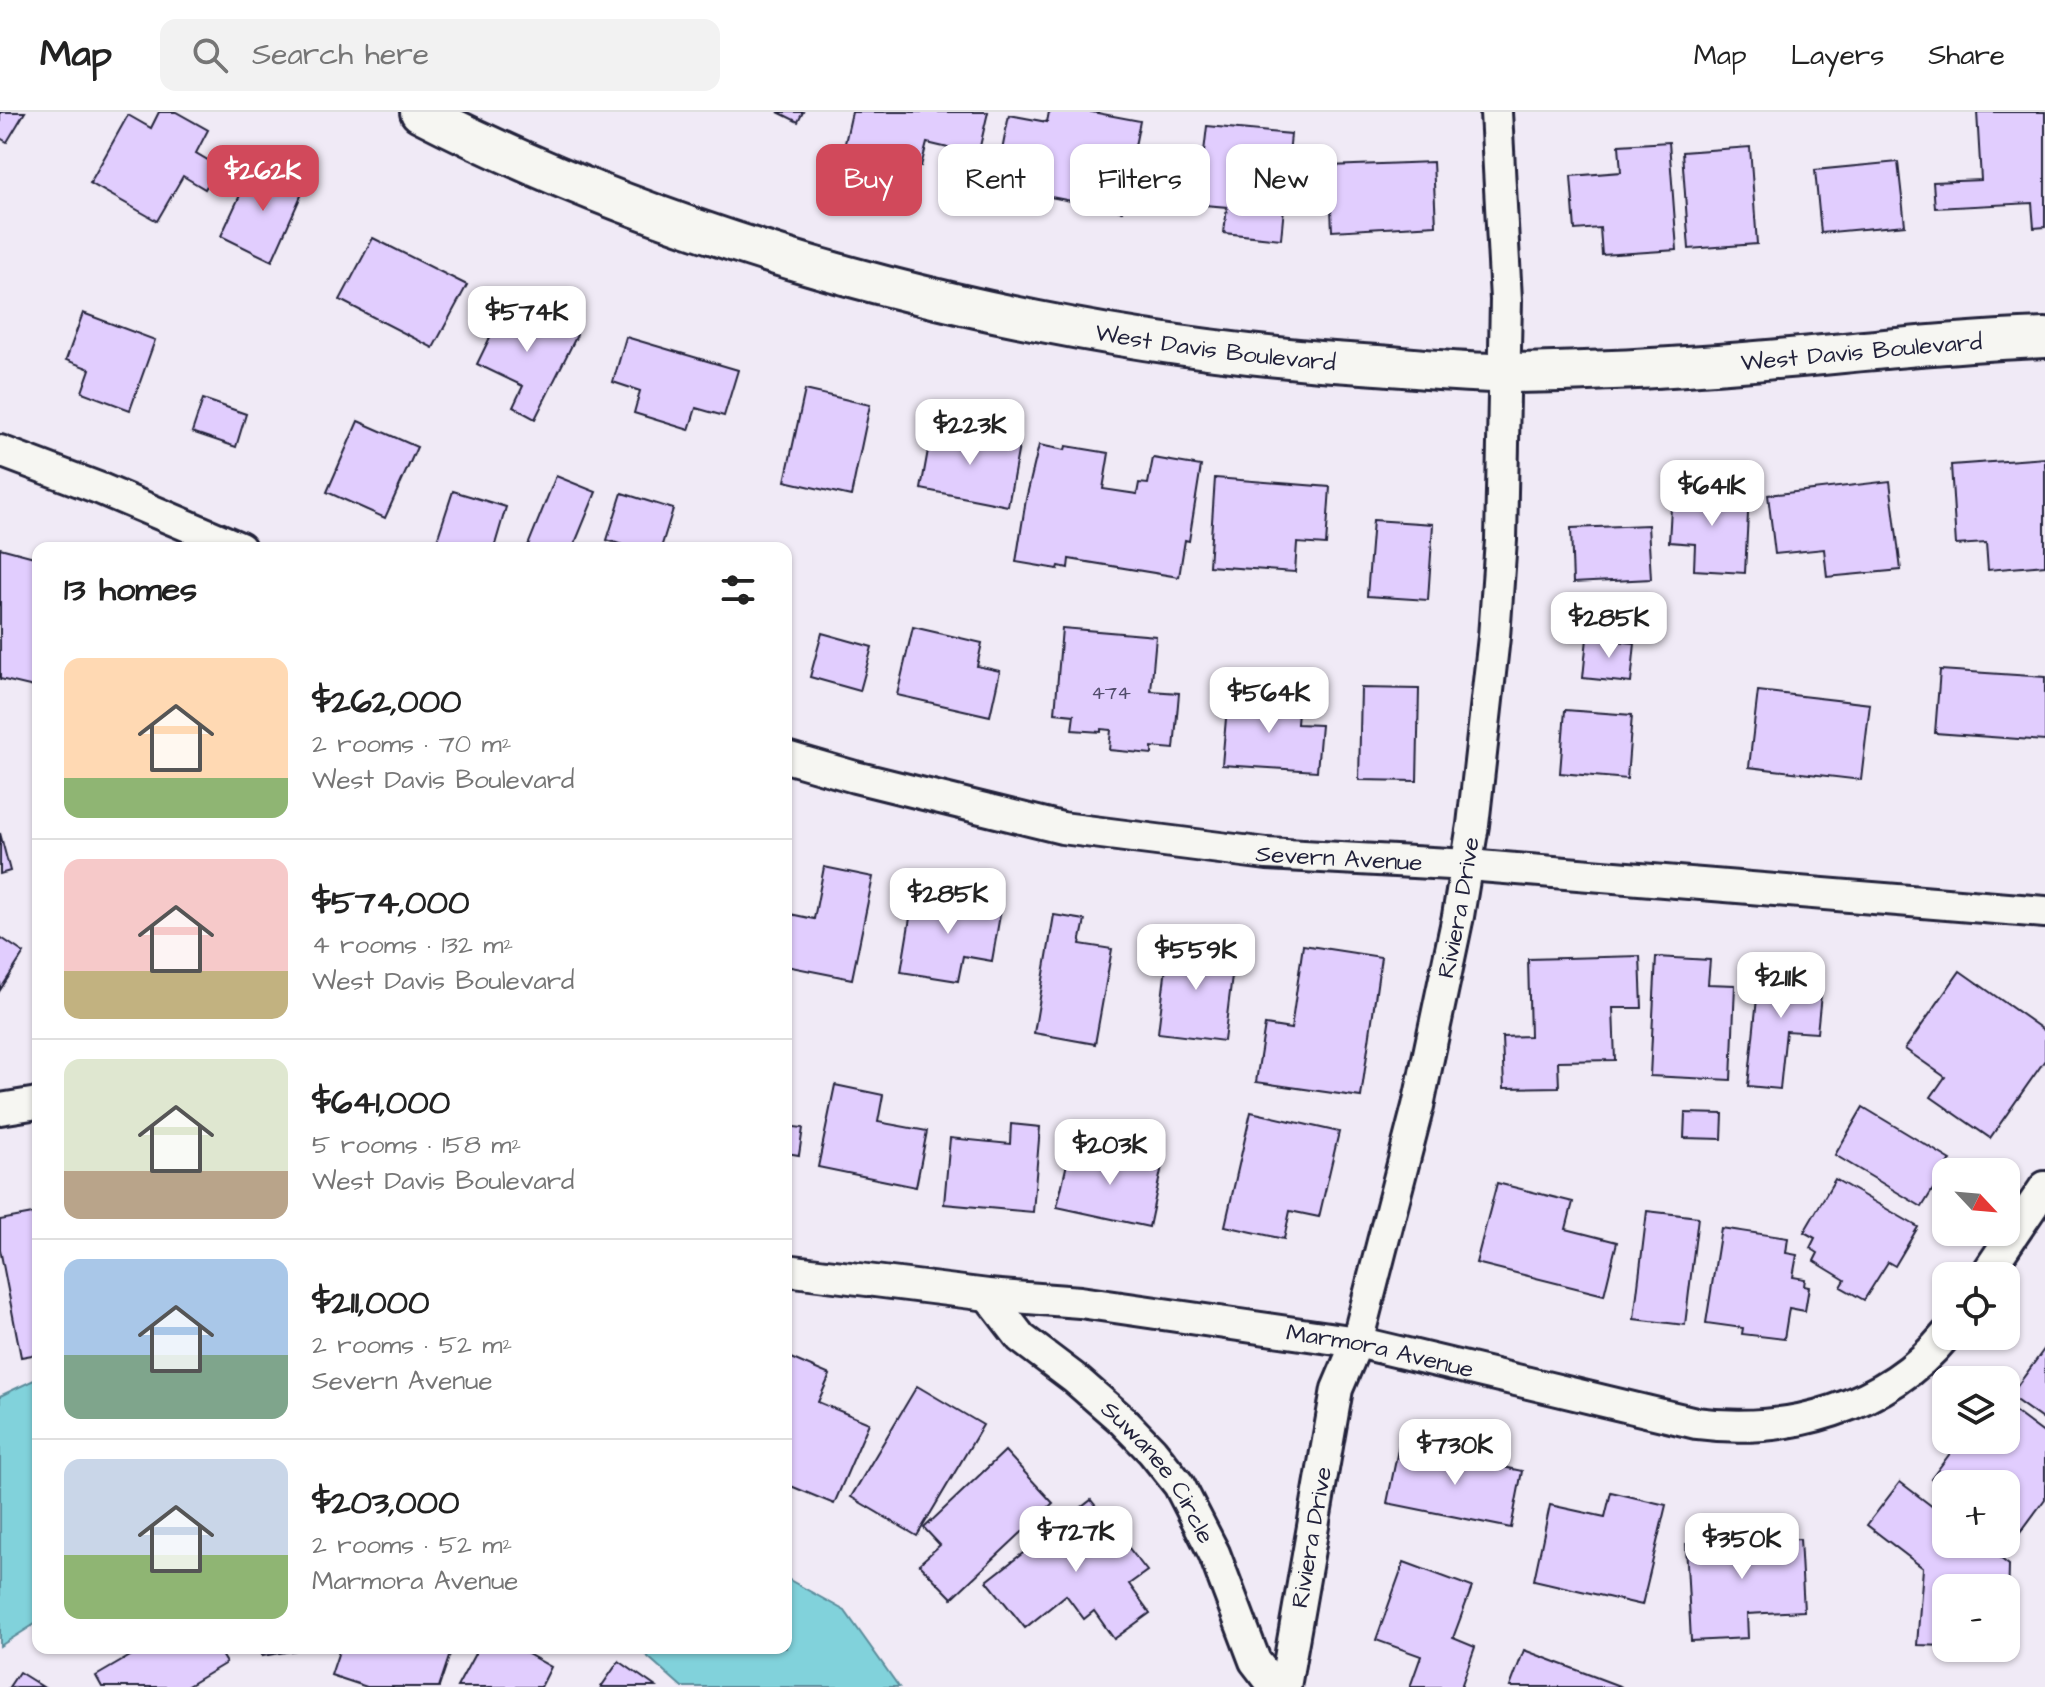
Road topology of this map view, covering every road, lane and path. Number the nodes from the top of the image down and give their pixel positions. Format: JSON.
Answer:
{"nodes":[{"id":1,"x":420,"y":112,"type":"edge"},
{"id":2,"x":1496,"y":112,"type":"edge"},
{"id":3,"x":2045,"y":338,"type":"edge"},
{"id":4,"x":1506,"y":373,"type":"junction"},
{"id":5,"x":0,"y":451,"type":"edge"},
{"id":6,"x":226,"y":542,"type":"edge"},
{"id":7,"x":792,"y":759,"type":"edge"},
{"id":8,"x":1468,"y":865,"type":"junction"},
{"id":9,"x":2045,"y":912,"type":"edge"},
{"id":10,"x":32,"y":1104,"type":"edge"},
{"id":11,"x":0,"y":1109,"type":"edge"},
{"id":12,"x":2045,"y":1187,"type":"edge"},
{"id":13,"x":1994,"y":1262,"type":"edge"},
{"id":14,"x":792,"y":1271,"type":"edge"},
{"id":15,"x":988,"y":1295,"type":"junction"},
{"id":16,"x":1357,"y":1342,"type":"junction"},
{"id":17,"x":1932,"y":1350,"type":"edge"},
{"id":18,"x":1275,"y":1687,"type":"edge"},
{"id":19,"x":1285,"y":1687,"type":"edge"}],
"edges":[{"from":1,"to":4,"type":"street","name":"West Davis Boulevard"},
{"from":2,"to":4,"type":"street","name":"Riviera Drive"},
{"from":3,"to":4,"type":"street","name":"West Davis Boulevard"},
{"from":4,"to":8,"type":"street","name":"Riviera Drive"},
{"from":5,"to":6,"type":"street"},
{"from":7,"to":8,"type":"street","name":"Severn Avenue"},
{"from":8,"to":9,"type":"street","name":"Severn Avenue"},
{"from":8,"to":16,"type":"street","name":"Riviera Drive"},
{"from":10,"to":11,"type":"street"},
{"from":12,"to":13,"type":"street"},
{"from":14,"to":15,"type":"street","name":"Marmora Avenue"},
{"from":15,"to":16,"type":"street","name":"Marmora Avenue"},
{"from":15,"to":18,"type":"street","name":"Suwanee Circle"},
{"from":16,"to":17,"type":"street","name":"Marmora Avenue"},
{"from":16,"to":19,"type":"street","name":"Riviera Drive"}]}
